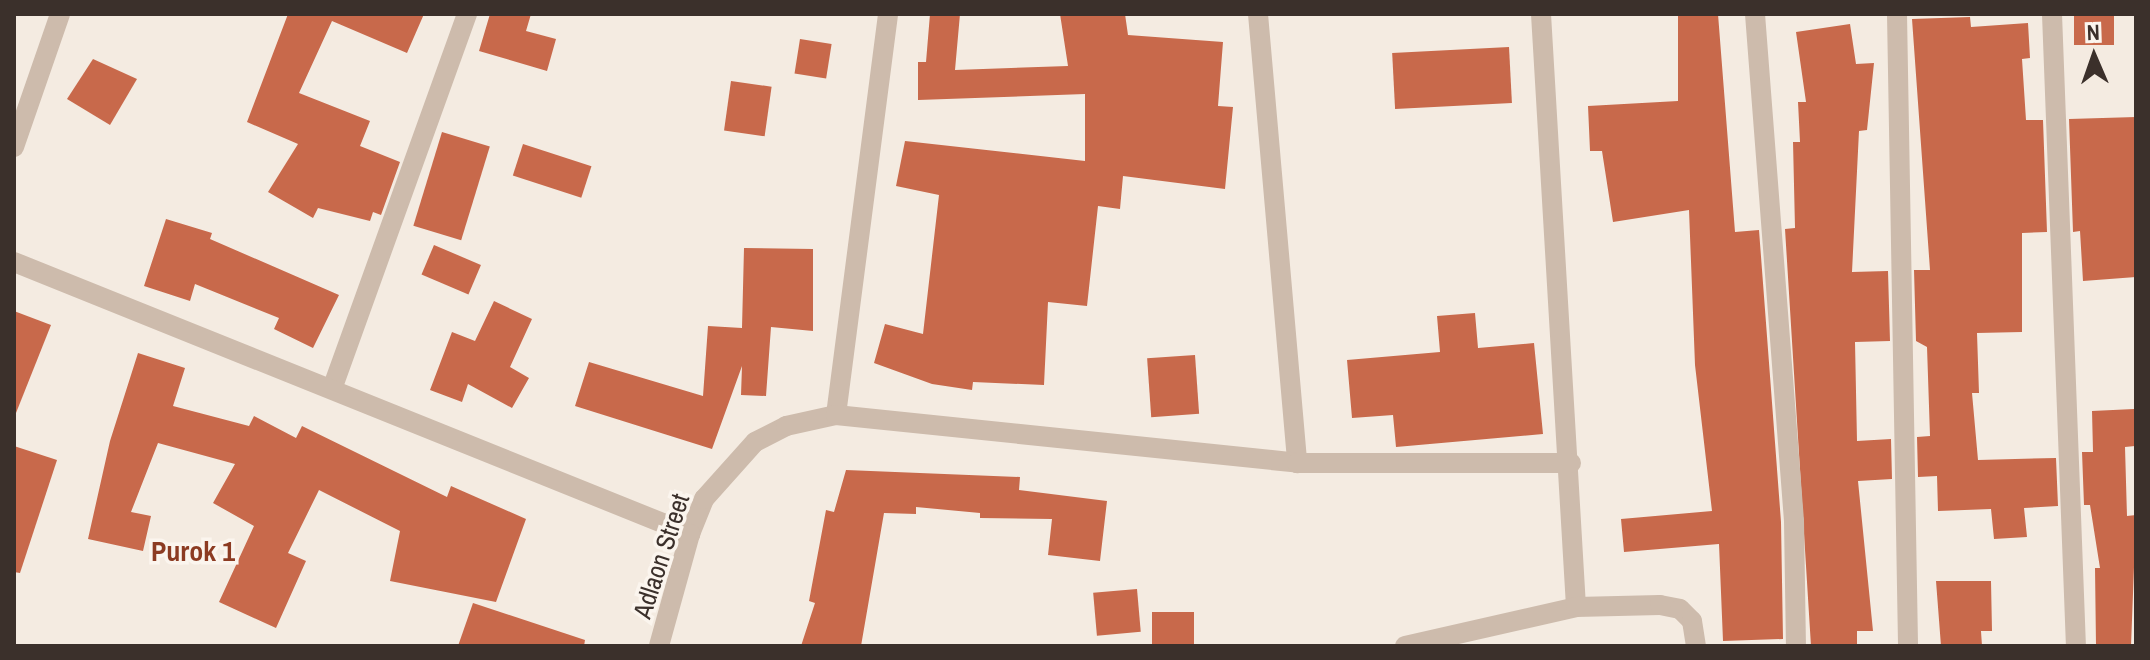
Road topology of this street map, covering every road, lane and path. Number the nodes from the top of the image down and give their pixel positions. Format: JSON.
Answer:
{"nodes":[{"id":1,"x":60,"y":14,"type":"edge"},
{"id":2,"x":467,"y":14,"type":"edge"},
{"id":3,"x":888,"y":14,"type":"edge"},
{"id":4,"x":1258,"y":14,"type":"edge"},
{"id":5,"x":1541,"y":14,"type":"edge"},
{"id":6,"x":1755,"y":14,"type":"edge"},
{"id":7,"x":1897,"y":14,"type":"edge"},
{"id":8,"x":2052,"y":14,"type":"edge"},
{"id":9,"x":14,"y":147,"type":"edge"},
{"id":10,"x":14,"y":262,"type":"edge"},
{"id":11,"x":332,"y":389,"type":"junction"},
{"id":12,"x":836,"y":415,"type":"junction"},
{"id":13,"x":1297,"y":463,"type":"junction"},
{"id":14,"x":1571,"y":463,"type":"junction"},
{"id":15,"x":690,"y":534,"type":"junction"},
{"id":16,"x":1576,"y":607,"type":"junction"},
{"id":17,"x":659,"y":646,"type":"edge"},
{"id":18,"x":1405,"y":646,"type":"edge"},
{"id":19,"x":1696,"y":646,"type":"edge"},
{"id":20,"x":1796,"y":646,"type":"edge"},
{"id":21,"x":1908,"y":646,"type":"edge"},
{"id":22,"x":2076,"y":646,"type":"edge"}],
"edges":[{"from":1,"to":9,"type":"street"},
{"from":2,"to":11,"type":"street"},
{"from":3,"to":12,"type":"street"},
{"from":4,"to":13,"type":"street"},
{"from":5,"to":14,"type":"street"},
{"from":6,"to":20,"type":"street"},
{"from":7,"to":21,"type":"street"},
{"from":8,"to":22,"type":"street"},
{"from":10,"to":11,"type":"street"},
{"from":11,"to":15,"type":"street"},
{"from":12,"to":13,"type":"street","name":"Adlaon Street"},
{"from":12,"to":15,"type":"street","name":"Adlaon Street"},
{"from":13,"to":14,"type":"street","name":"Adlaon Street"},
{"from":14,"to":16,"type":"street"},
{"from":15,"to":17,"type":"street","name":"Adlaon Street"},
{"from":16,"to":18,"type":"street"},
{"from":16,"to":19,"type":"street"}]}
